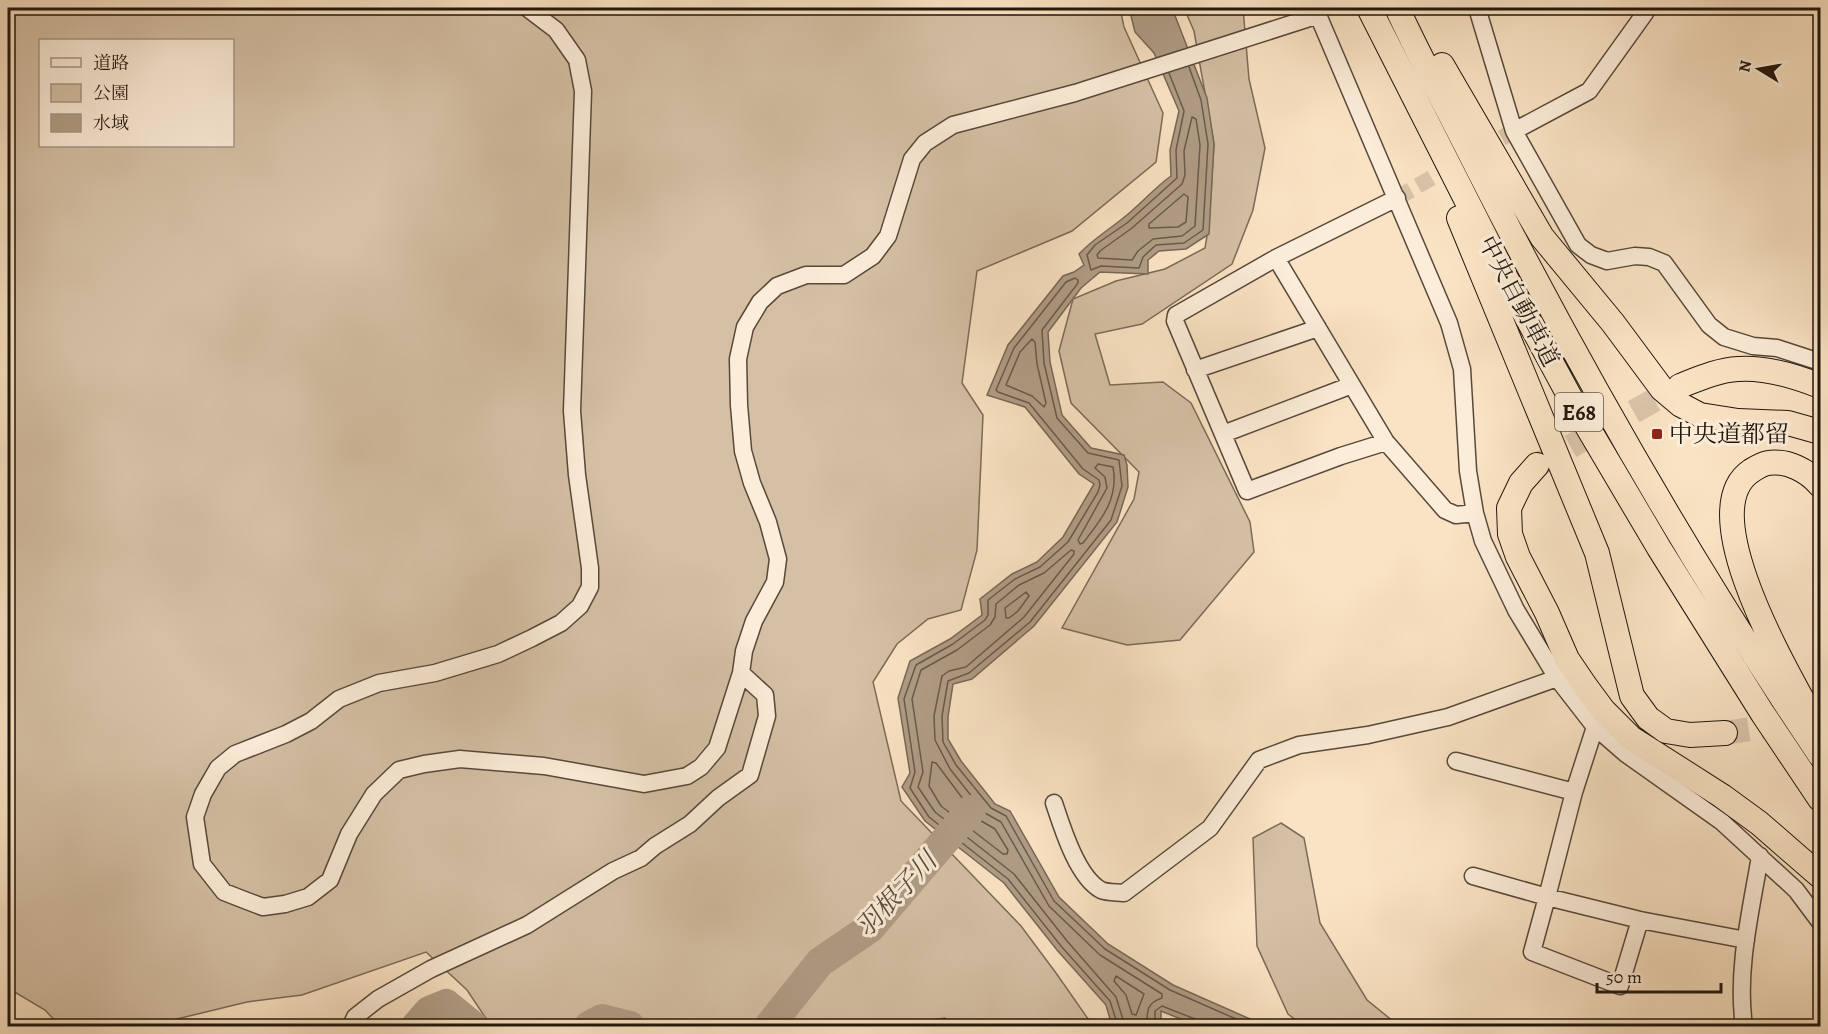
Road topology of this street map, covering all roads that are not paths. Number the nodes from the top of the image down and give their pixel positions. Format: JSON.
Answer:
{"nodes":[{"id":1,"x":527,"y":8,"type":"edge"},
{"id":2,"x":1369,"y":8,"type":"edge"},
{"id":3,"x":1396,"y":8,"type":"edge"},
{"id":4,"x":1409,"y":8,"type":"edge"},
{"id":5,"x":1477,"y":8,"type":"edge"},
{"id":6,"x":1647,"y":8,"type":"edge"},
{"id":7,"x":1317,"y":11,"type":"edge"},
{"id":8,"x":1385,"y":40,"type":"junction"},
{"id":9,"x":1514,"y":131,"type":"junction"},
{"id":10,"x":1397,"y":198,"type":"junction"},
{"id":11,"x":1276,"y":258,"type":"junction"},
{"id":12,"x":1318,"y":328,"type":"junction"},
{"id":13,"x":1821,"y":362,"type":"edge"},
{"id":14,"x":1195,"y":370,"type":"junction"},
{"id":15,"x":1352,"y":385,"type":"junction"},
{"id":16,"x":1680,"y":386,"type":"tunnel mouth"},
{"id":17,"x":1821,"y":386,"type":"edge"},
{"id":18,"x":1821,"y":432,"type":"edge"},
{"id":19,"x":1223,"y":434,"type":"junction"},
{"id":20,"x":1386,"y":442,"type":"junction"},
{"id":21,"x":1537,"y":465,"type":"tunnel mouth"},
{"id":22,"x":1821,"y":485,"type":"edge"},
{"id":23,"x":1475,"y":513,"type":"junction"},
{"id":24,"x":741,"y":673,"type":"junction"},
{"id":25,"x":1557,"y":678,"type":"junction"},
{"id":26,"x":1595,"y":727,"type":"junction"},
{"id":27,"x":1821,"y":732,"type":"edge"},
{"id":28,"x":1725,"y":733,"type":"tunnel mouth"},
{"id":29,"x":1821,"y":755,"type":"edge"},
{"id":30,"x":1456,"y":761,"type":"dead end"},
{"id":31,"x":1574,"y":792,"type":"junction"},
{"id":32,"x":1821,"y":799,"type":"edge"},
{"id":33,"x":1054,"y":802,"type":"dead end"},
{"id":34,"x":1760,"y":856,"type":"junction"},
{"id":35,"x":1473,"y":876,"type":"dead end"},
{"id":36,"x":1821,"y":876,"type":"edge"},
{"id":37,"x":1547,"y":897,"type":"junction"},
{"id":38,"x":1640,"y":920,"type":"junction"},
{"id":39,"x":1821,"y":922,"type":"edge"},
{"id":40,"x":1746,"y":940,"type":"junction"},
{"id":41,"x":351,"y":1026,"type":"edge"},
{"id":42,"x":1744,"y":1026,"type":"edge"}],
"edges":[{"from":1,"to":24,"type":"street"},
{"from":2,"to":8,"type":"highway","name":"中央自動車道","number":"E68"},
{"from":3,"to":29,"type":"highway","name":"中央自動車道","number":"E68"},
{"from":4,"to":18,"type":"highway"},
{"from":5,"to":9,"type":"street"},
{"from":6,"to":9,"type":"street"},
{"from":7,"to":10,"type":"street"},
{"from":7,"to":24,"type":"street"},
{"from":8,"to":28,"type":"highway"},
{"from":8,"to":32,"type":"highway","name":"中央自動車道","number":"E68"},
{"from":9,"to":13,"type":"street"},
{"from":10,"to":11,"type":"street"},
{"from":10,"to":23,"type":"street"},
{"from":11,"to":12,"type":"street"},
{"from":11,"to":14,"type":"street"},
{"from":12,"to":14,"type":"street"},
{"from":12,"to":15,"type":"street"},
{"from":14,"to":19,"type":"street"},
{"from":15,"to":19,"type":"street"},
{"from":15,"to":20,"type":"street"},
{"from":16,"to":17,"type":"highway"},
{"from":19,"to":20,"type":"street"},
{"from":20,"to":23,"type":"street"},
{"from":21,"to":36,"type":"highway"},
{"from":22,"to":27,"type":"highway"},
{"from":23,"to":25,"type":"street"},
{"from":24,"to":41,"type":"street"},
{"from":25,"to":26,"type":"street"},
{"from":25,"to":33,"type":"street"},
{"from":26,"to":31,"type":"street"},
{"from":26,"to":34,"type":"street"},
{"from":30,"to":31,"type":"street"},
{"from":31,"to":37,"type":"street"},
{"from":34,"to":39,"type":"street"},
{"from":34,"to":40,"type":"street"},
{"from":35,"to":37,"type":"street"},
{"from":37,"to":38,"type":"street"},
{"from":37,"to":38,"type":"street"},
{"from":38,"to":40,"type":"street"},
{"from":40,"to":42,"type":"street"}]}
